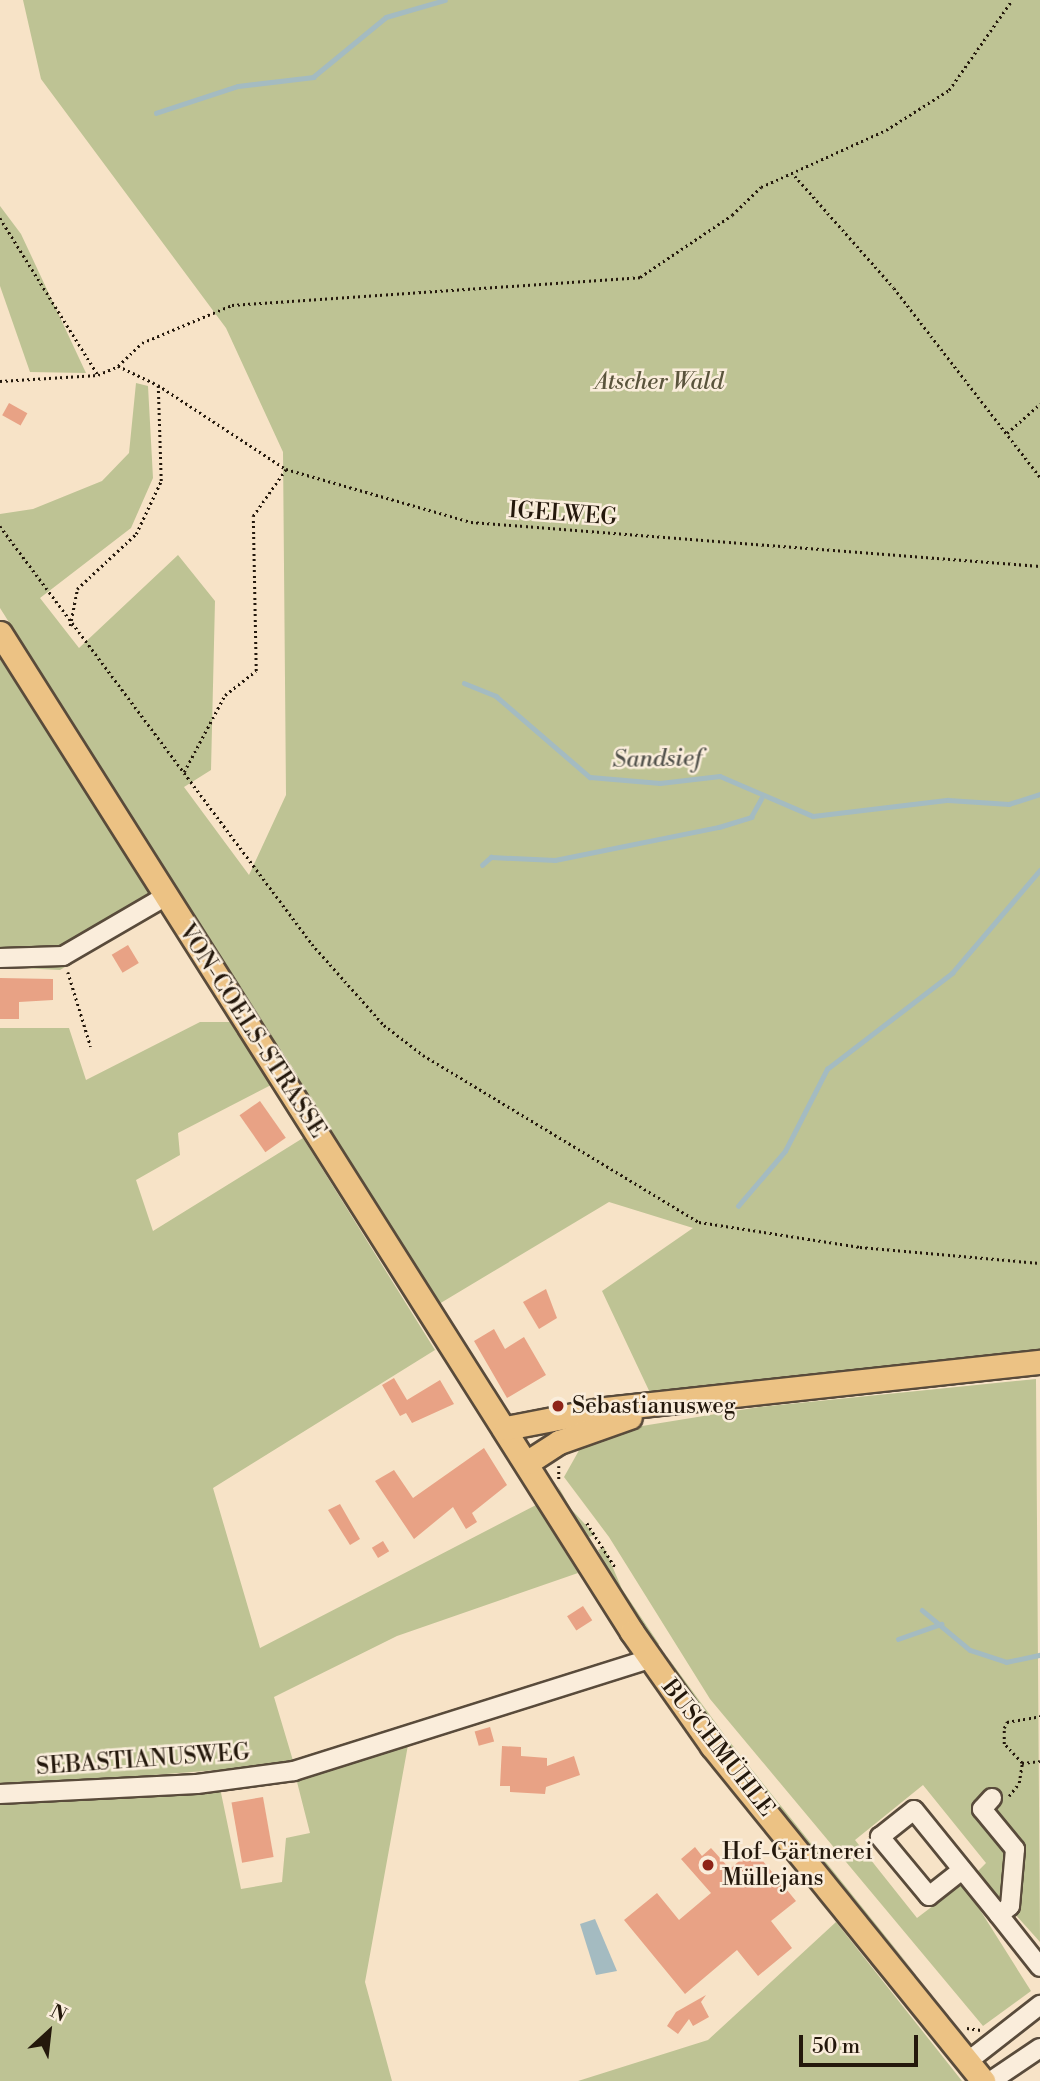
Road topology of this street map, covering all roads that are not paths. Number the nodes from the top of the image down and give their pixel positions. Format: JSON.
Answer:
{"nodes":[{"id":1,"x":0,"y":633,"type":"edge"},
{"id":2,"x":166,"y":896,"type":"junction"},
{"id":3,"x":0,"y":958,"type":"edge"},
{"id":4,"x":1040,"y":1362,"type":"edge"},
{"id":5,"x":660,"y":1407,"type":"junction"},
{"id":6,"x":506,"y":1428,"type":"junction"},
{"id":7,"x":528,"y":1462,"type":"junction"},
{"id":8,"x":650,"y":1659,"type":"junction"},
{"id":9,"x":0,"y":1794,"type":"edge"},
{"id":10,"x":992,"y":1798,"type":"road end"},
{"id":11,"x":962,"y":1870,"type":"junction"},
{"id":12,"x":999,"y":1915,"type":"junction"},
{"id":13,"x":1040,"y":1967,"type":"edge"},
{"id":14,"x":1040,"y":2005,"type":"edge"},
{"id":15,"x":1033,"y":2050,"type":"edge"},
{"id":16,"x":967,"y":2062,"type":"junction"},
{"id":17,"x":983,"y":2081,"type":"edge"},
{"id":18,"x":991,"y":2081,"type":"edge"},
{"id":19,"x":1019,"y":2081,"type":"edge"}],
"edges":[{"from":1,"to":2,"type":"main road","name":"VON-COELS-STRASSE"},
{"from":2,"to":3,"type":"street"},
{"from":2,"to":6,"type":"main road","name":"VON-COELS-STRASSE"},
{"from":4,"to":5,"type":"main road"},
{"from":5,"to":6,"type":"main road"},
{"from":5,"to":7,"type":"main road"},
{"from":6,"to":7,"type":"main road","name":"BUSCHMÜHLE"},
{"from":7,"to":8,"type":"main road","name":"BUSCHMÜHLE"},
{"from":8,"to":9,"type":"street","name":"SEBASTIANUSWEG"},
{"from":8,"to":16,"type":"main road","name":"BUSCHMÜHLE"},
{"from":10,"to":12,"type":"street"},
{"from":11,"to":11,"type":"street"},
{"from":11,"to":12,"type":"street"},
{"from":12,"to":13,"type":"street"},
{"from":14,"to":16,"type":"street"},
{"from":15,"to":18,"type":"street"},
{"from":15,"to":19,"type":"street"},
{"from":16,"to":17,"type":"main road","name":"BUSCHMÜHLE"}]}
